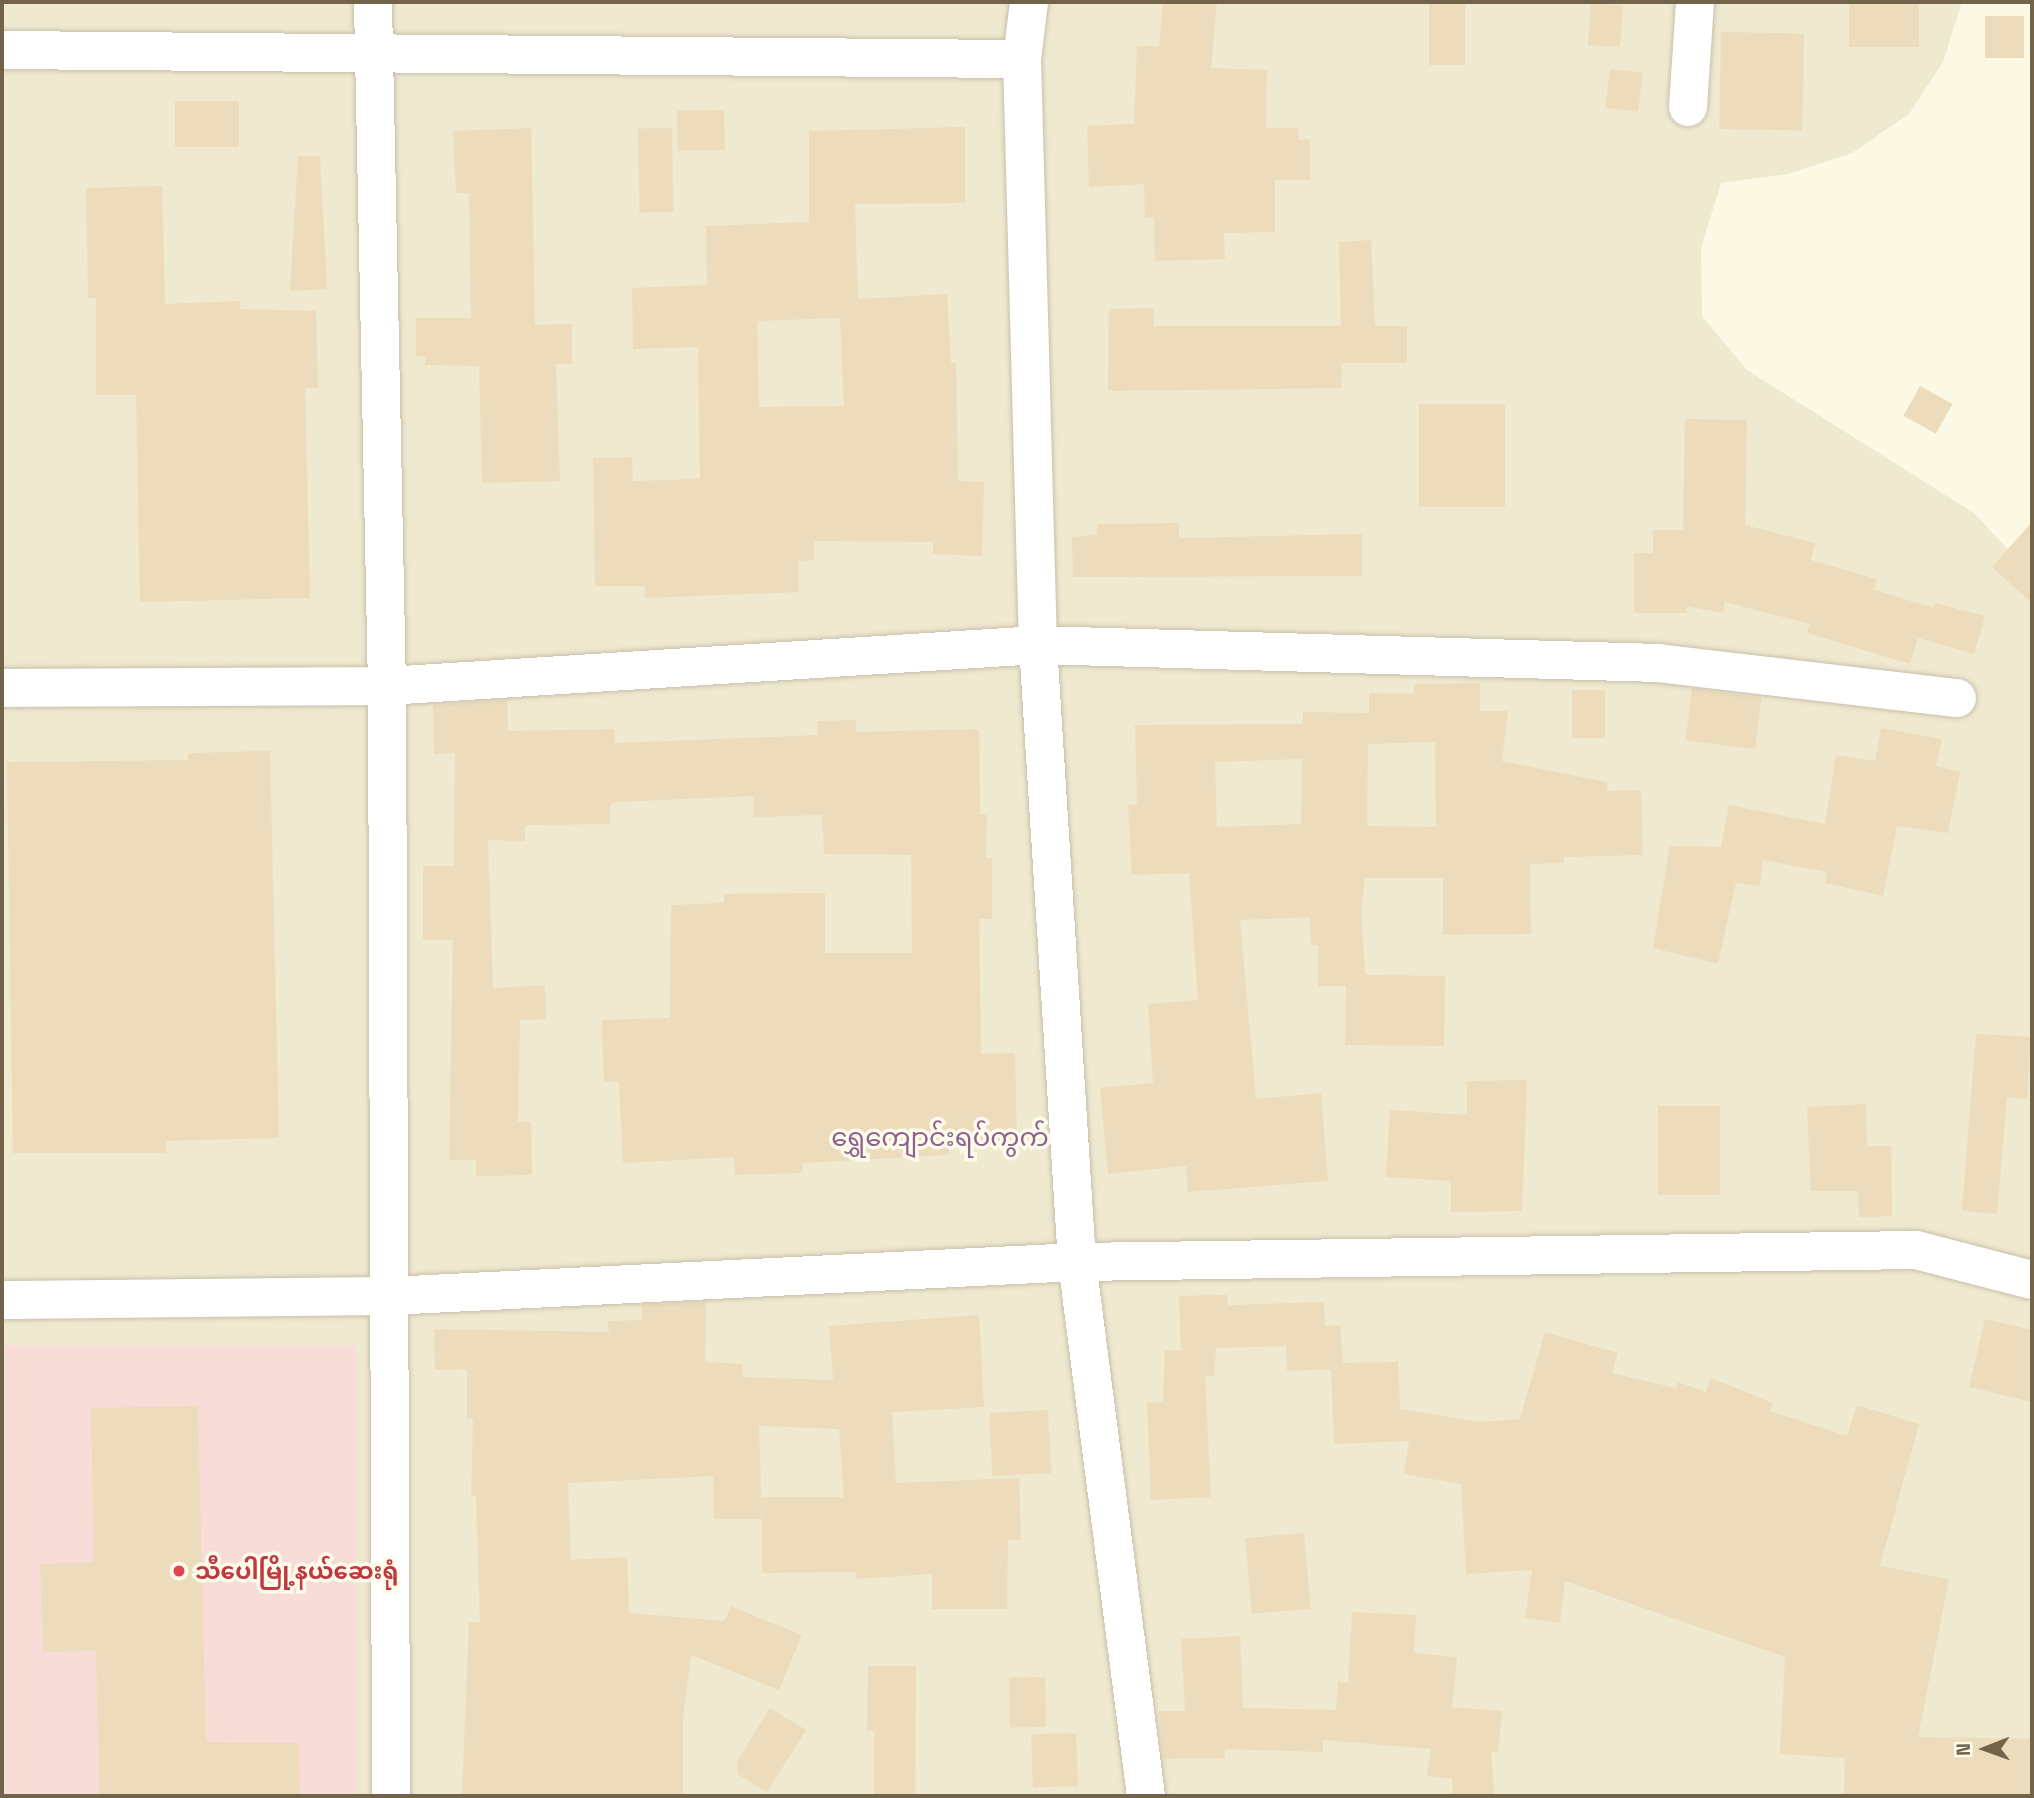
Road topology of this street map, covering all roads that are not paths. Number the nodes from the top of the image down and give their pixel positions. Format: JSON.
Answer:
{"nodes":[{"id":1,"x":373,"y":2,"type":"edge"},
{"id":2,"x":1029,"y":2,"type":"edge"},
{"id":3,"x":1695,"y":2,"type":"edge"},
{"id":4,"x":2,"y":50,"type":"edge"},
{"id":5,"x":374,"y":53,"type":"junction"},
{"id":6,"x":1022,"y":59,"type":"junction"},
{"id":7,"x":1688,"y":107,"type":"dead end"},
{"id":8,"x":1038,"y":645,"type":"junction"},
{"id":9,"x":387,"y":686,"type":"junction"},
{"id":10,"x":2,"y":688,"type":"edge"},
{"id":11,"x":1957,"y":698,"type":"dead end"},
{"id":12,"x":1077,"y":1262,"type":"junction"},
{"id":13,"x":2032,"y":1280,"type":"edge"},
{"id":14,"x":389,"y":1296,"type":"junction"},
{"id":15,"x":2,"y":1300,"type":"edge"},
{"id":16,"x":391,"y":1796,"type":"edge"},
{"id":17,"x":1146,"y":1796,"type":"edge"}],
"edges":[{"from":1,"to":5,"type":"street"},
{"from":2,"to":6,"type":"street"},
{"from":3,"to":7,"type":"street"},
{"from":4,"to":5,"type":"street"},
{"from":5,"to":6,"type":"street"},
{"from":5,"to":9,"type":"street"},
{"from":6,"to":8,"type":"street"},
{"from":8,"to":9,"type":"street"},
{"from":8,"to":11,"type":"street"},
{"from":8,"to":12,"type":"street"},
{"from":9,"to":10,"type":"street"},
{"from":9,"to":14,"type":"street"},
{"from":12,"to":13,"type":"street"},
{"from":12,"to":14,"type":"street"},
{"from":12,"to":17,"type":"street"},
{"from":14,"to":15,"type":"street"},
{"from":14,"to":16,"type":"street"}]}
